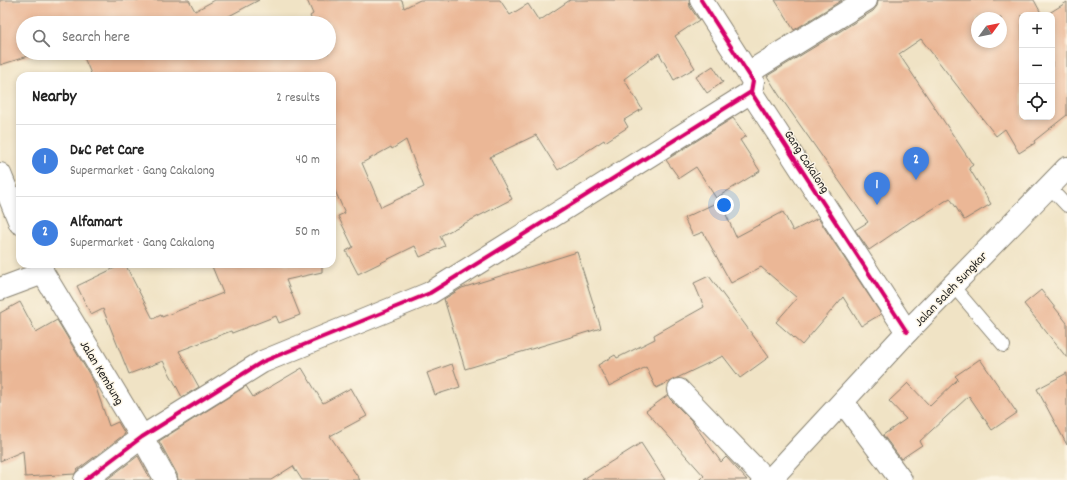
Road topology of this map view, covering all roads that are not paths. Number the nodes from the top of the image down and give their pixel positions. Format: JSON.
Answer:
{"nodes":[{"id":1,"x":700,"y":0,"type":"edge"},
{"id":2,"x":866,"y":0,"type":"edge"},
{"id":3,"x":750,"y":83,"type":"junction"},
{"id":4,"x":1067,"y":168,"type":"edge"},
{"id":5,"x":0,"y":174,"type":"edge"},
{"id":6,"x":1049,"y":187,"type":"junction"},
{"id":7,"x":1067,"y":206,"type":"edge"},
{"id":8,"x":16,"y":212,"type":"edge"},
{"id":9,"x":42,"y":268,"type":"edge"},
{"id":10,"x":953,"y":286,"type":"junction"},
{"id":11,"x":0,"y":288,"type":"edge"},
{"id":12,"x":907,"y":332,"type":"junction"},
{"id":13,"x":1004,"y":346,"type":"dead end"},
{"id":14,"x":679,"y":390,"type":"dead end"},
{"id":15,"x":843,"y":402,"type":"junction"},
{"id":16,"x":142,"y":437,"type":"junction"},
{"id":17,"x":85,"y":480,"type":"edge"},
{"id":18,"x":166,"y":480,"type":"edge"},
{"id":19,"x":766,"y":480,"type":"edge"},
{"id":20,"x":770,"y":480,"type":"edge"},
{"id":21,"x":901,"y":480,"type":"edge"}],
"edges":[{"from":1,"to":3,"type":"main road","name":"Gang Cakalong"},
{"from":2,"to":3,"type":"main road"},
{"from":3,"to":12,"type":"main road","name":"Gang Cakalong"},
{"from":3,"to":16,"type":"main road"},
{"from":4,"to":6,"type":"main road","name":"Jalan Saleh Sungkar"},
{"from":5,"to":8,"type":"main road"},
{"from":6,"to":7,"type":"lane"},
{"from":6,"to":10,"type":"main road","name":"Jalan Saleh Sungkar"},
{"from":9,"to":11,"type":"main road"},
{"from":9,"to":16,"type":"main road","name":"Jalan Kembung"},
{"from":10,"to":12,"type":"main road","name":"Jalan Saleh Sungkar"},
{"from":10,"to":13,"type":"lane"},
{"from":12,"to":15,"type":"main road","name":"Jalan Saleh Sungkar"},
{"from":14,"to":19,"type":"main road"},
{"from":15,"to":20,"type":"main road","name":"Jalan Saleh Sungkar"},
{"from":15,"to":21,"type":"main road"},
{"from":16,"to":17,"type":"main road"},
{"from":16,"to":18,"type":"main road","name":"Jalan Kembung"}]}
